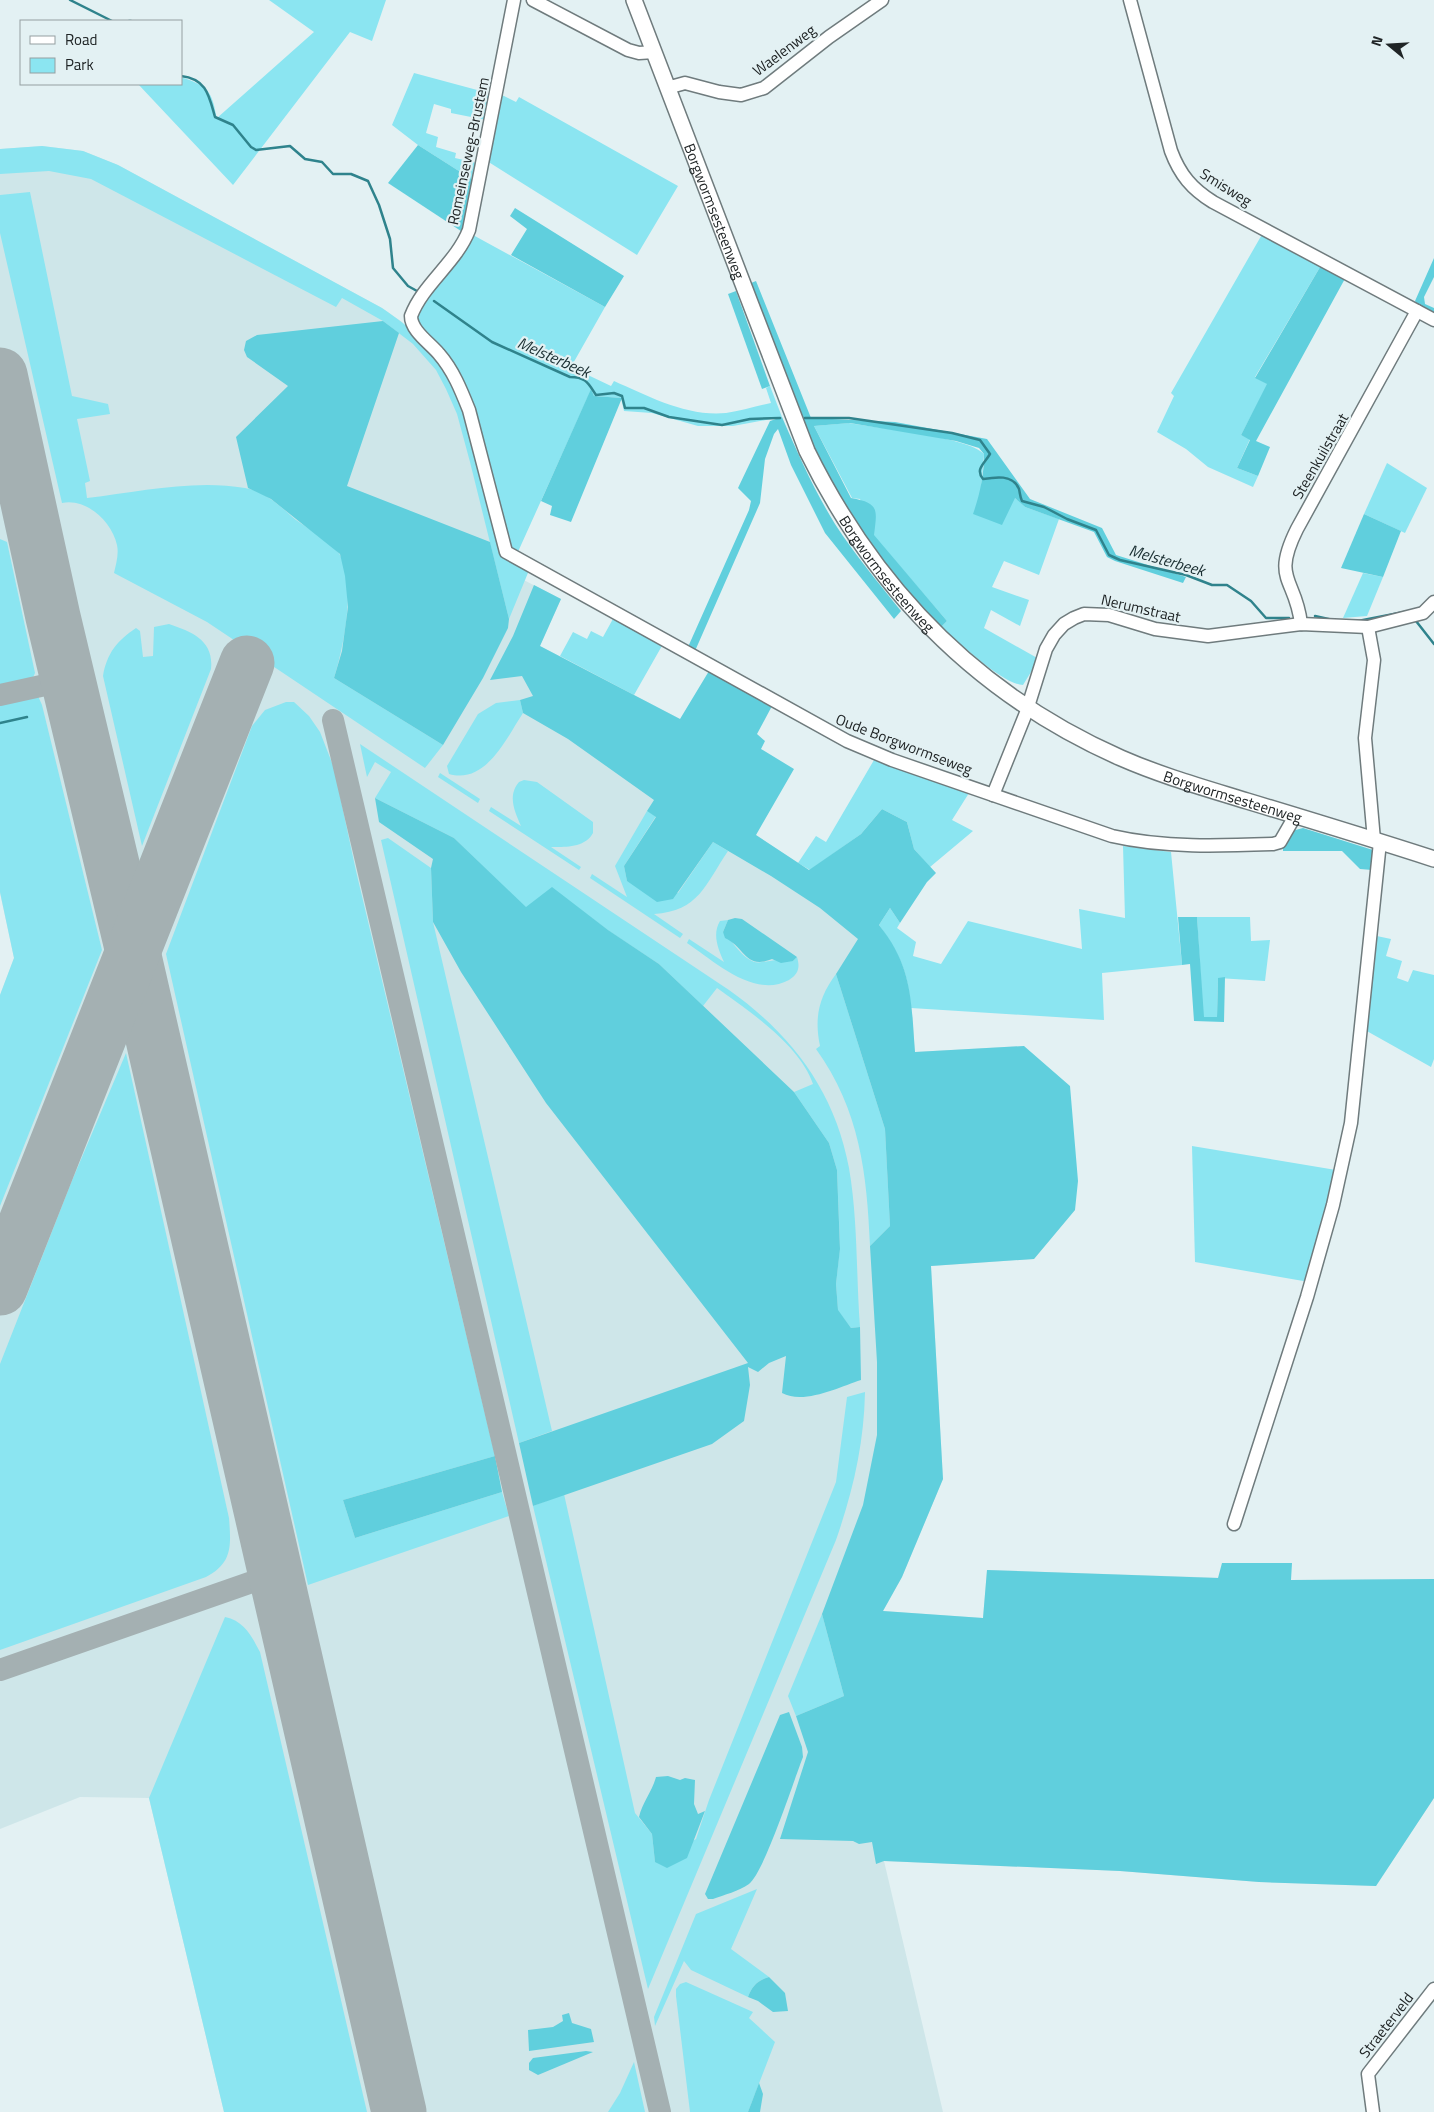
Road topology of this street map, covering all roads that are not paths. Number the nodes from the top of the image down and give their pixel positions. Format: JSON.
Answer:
{"nodes":[{"id":1,"x":514,"y":0,"type":"edge"},
{"id":2,"x":533,"y":0,"type":"edge"},
{"id":3,"x":634,"y":0,"type":"edge"},
{"id":4,"x":882,"y":0,"type":"edge"},
{"id":5,"x":1130,"y":0,"type":"edge"},
{"id":6,"x":654,"y":52,"type":"junction"},
{"id":7,"x":667,"y":88,"type":"junction"},
{"id":8,"x":1417,"y":311,"type":"junction"},
{"id":9,"x":1434,"y":320,"type":"edge"},
{"id":10,"x":520,"y":560,"type":"joint"},
{"id":11,"x":1434,"y":602,"type":"edge"},
{"id":12,"x":1301,"y":624,"type":"junction"},
{"id":13,"x":1368,"y":627,"type":"junction"},
{"id":14,"x":1027,"y":708,"type":"junction"},
{"id":15,"x":993,"y":795,"type":"junction"},
{"id":16,"x":1295,"y":816,"type":"junction"},
{"id":17,"x":1377,"y":841,"type":"junction"},
{"id":18,"x":1434,"y":859,"type":"edge"},
{"id":19,"x":1234,"y":1524,"type":"dead end"},
{"id":20,"x":1434,"y":1989,"type":"edge"},
{"id":21,"x":1373,"y":2112,"type":"edge"}],
"edges":[{"from":1,"to":10,"type":"street","name":"Romeinseweg-Brustem"},
{"from":2,"to":6,"type":"street"},
{"from":3,"to":6,"type":"main road","name":"Borgwormsesteenweg"},
{"from":4,"to":7,"type":"street","name":"Waelenweg"},
{"from":5,"to":8,"type":"street","name":"Smisweg"},
{"from":6,"to":7,"type":"main road","name":"Borgwormsesteenweg"},
{"from":7,"to":14,"type":"main road","name":"Borgwormsesteenweg"},
{"from":8,"to":9,"type":"street","name":"Smisweg"},
{"from":8,"to":12,"type":"street","name":"Steenkuilstraat"},
{"from":10,"to":15,"type":"street","name":"Oude Borgwormseweg"},
{"from":11,"to":13,"type":"street","name":"Nerumstraat"},
{"from":12,"to":13,"type":"street","name":"Nerumstraat"},
{"from":12,"to":14,"type":"street","name":"Nerumstraat"},
{"from":13,"to":17,"type":"street"},
{"from":14,"to":15,"type":"street","name":"Nerumstraat"},
{"from":14,"to":16,"type":"main road","name":"Borgwormsesteenweg"},
{"from":15,"to":16,"type":"street","name":"Oude Borgwormseweg"},
{"from":16,"to":17,"type":"main road","name":"Borgwormsesteenweg"},
{"from":17,"to":18,"type":"main road","name":"Borgwormsesteenweg"},
{"from":17,"to":19,"type":"street"},
{"from":20,"to":21,"type":"street","name":"Straeterveld"}]}
